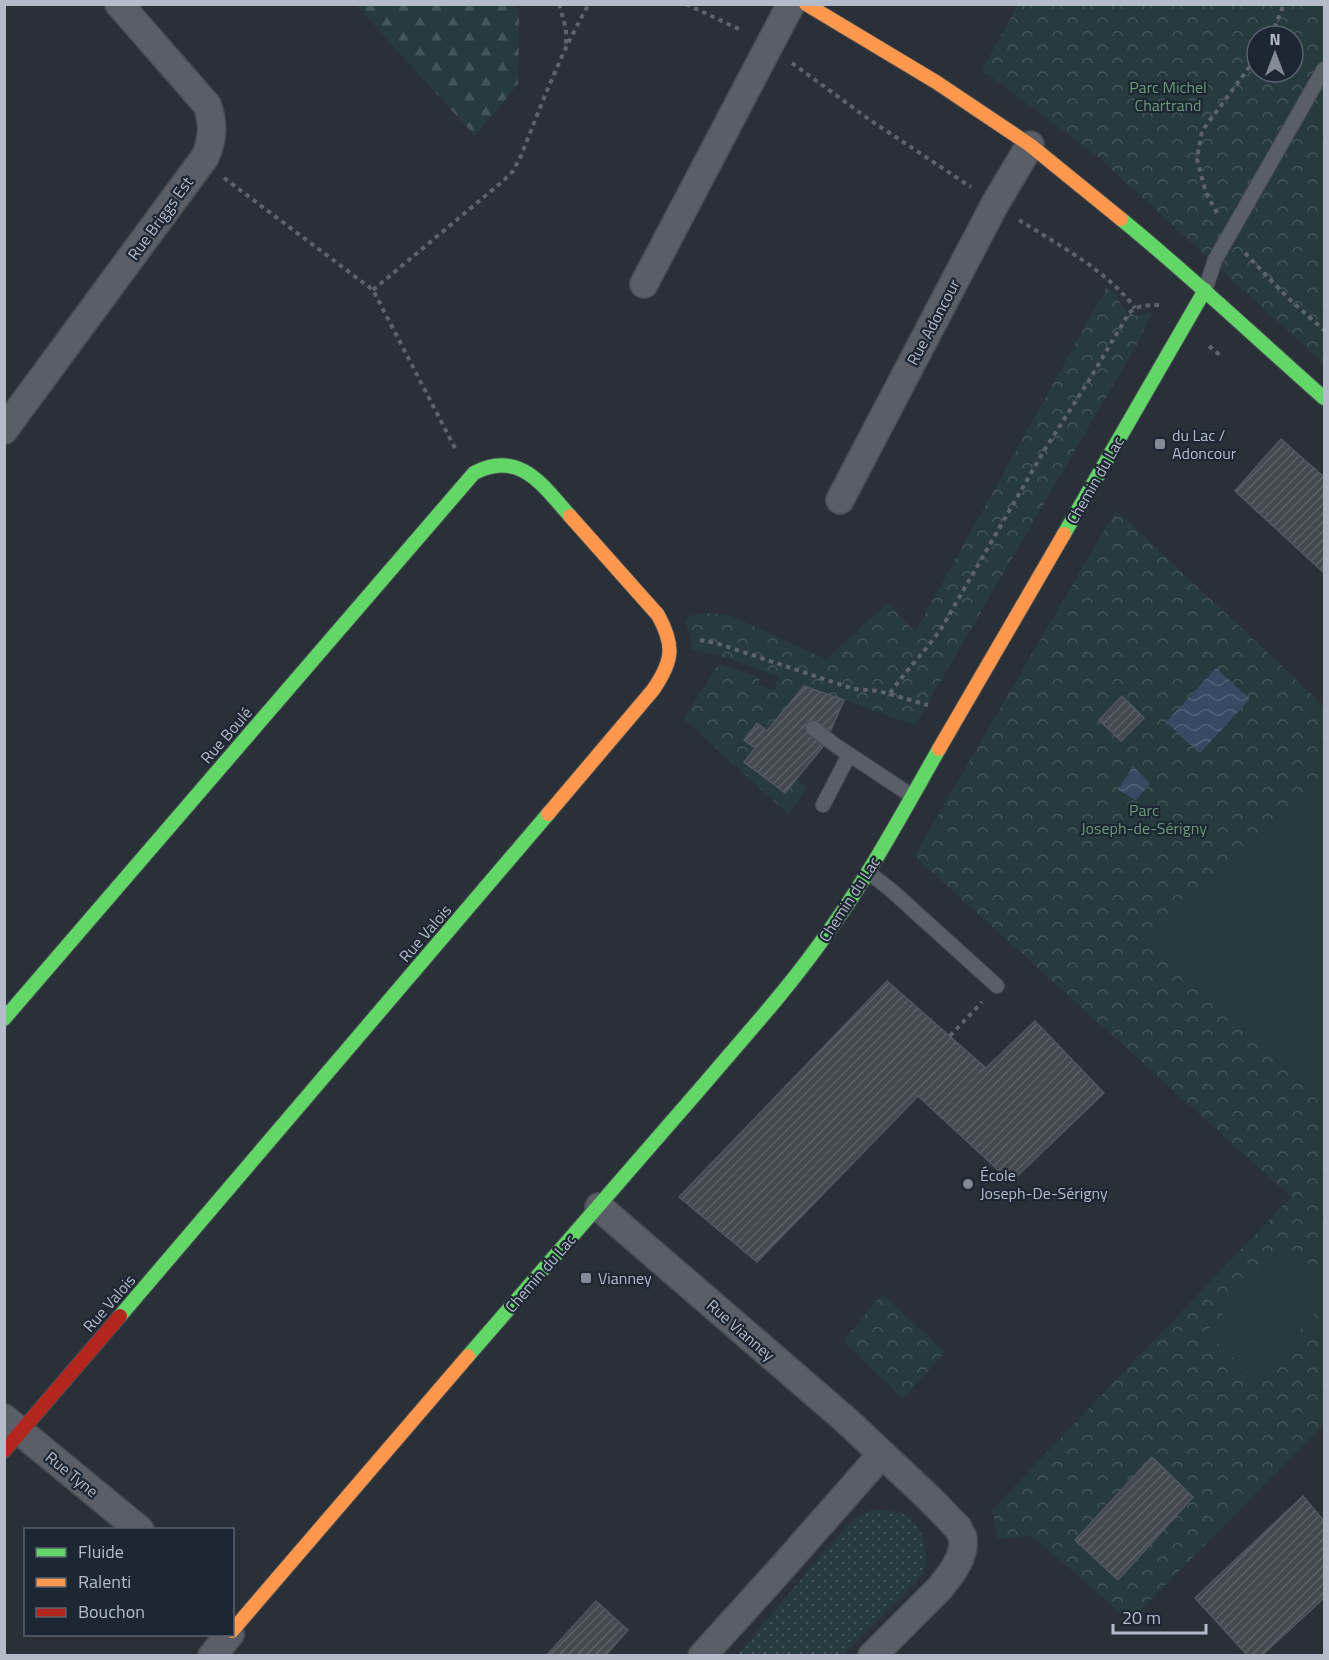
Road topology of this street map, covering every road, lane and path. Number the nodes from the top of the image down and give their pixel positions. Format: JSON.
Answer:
{"nodes":[{"id":1,"x":118,"y":4,"type":"edge"},
{"id":2,"x":559,"y":4,"type":"edge"},
{"id":3,"x":589,"y":4,"type":"edge"},
{"id":4,"x":686,"y":4,"type":"edge"},
{"id":5,"x":791,"y":4,"type":"edge"},
{"id":6,"x":806,"y":4,"type":"edge"},
{"id":7,"x":1284,"y":4,"type":"edge"},
{"id":8,"x":1276,"y":24,"type":"edge"},
{"id":9,"x":748,"y":34,"type":"dead end"},
{"id":10,"x":566,"y":50,"type":"junction"},
{"id":11,"x":783,"y":57,"type":"dead end"},
{"id":12,"x":1324,"y":69,"type":"edge"},
{"id":13,"x":1245,"y":73,"type":"edge"},
{"id":14,"x":1030,"y":145,"type":"junction"},
{"id":15,"x":221,"y":176,"type":"dead end"},
{"id":16,"x":972,"y":187,"type":"dead end"},
{"id":17,"x":1018,"y":219,"type":"dead end"},
{"id":18,"x":1230,"y":237,"type":"junction"},
{"id":19,"x":644,"y":284,"type":"dead end"},
{"id":20,"x":373,"y":290,"type":"junction"},
{"id":21,"x":1205,"y":290,"type":"junction"},
{"id":22,"x":1159,"y":305,"type":"dead end"},
{"id":23,"x":1135,"y":308,"type":"junction"},
{"id":24,"x":1324,"y":330,"type":"edge"},
{"id":25,"x":1324,"y":398,"type":"edge"},
{"id":26,"x":4,"y":430,"type":"edge"},
{"id":27,"x":459,"y":457,"type":"dead end"},
{"id":28,"x":474,"y":473,"type":"joint"},
{"id":29,"x":840,"y":500,"type":"dead end"},
{"id":30,"x":691,"y":640,"type":"dead end"},
{"id":31,"x":890,"y":693,"type":"junction"},
{"id":32,"x":931,"y":705,"type":"dead end"},
{"id":33,"x":813,"y":728,"type":"dead end"},
{"id":34,"x":849,"y":754,"type":"junction"},
{"id":35,"x":912,"y":796,"type":"junction"},
{"id":36,"x":823,"y":805,"type":"dead end"},
{"id":37,"x":868,"y":872,"type":"junction"},
{"id":38,"x":997,"y":986,"type":"joint"},
{"id":39,"x":7,"y":1011,"type":"edge"},
{"id":40,"x":950,"y":1036,"type":"dead end"},
{"id":41,"x":599,"y":1207,"type":"junction"},
{"id":42,"x":10,"y":1434,"type":"edge"},
{"id":43,"x":882,"y":1454,"type":"junction"},
{"id":44,"x":137,"y":1528,"type":"edge"},
{"id":45,"x":235,"y":1622,"type":"edge"},
{"id":46,"x":226,"y":1636,"type":"edge"},
{"id":47,"x":212,"y":1656,"type":"edge"},
{"id":48,"x":702,"y":1656,"type":"edge"},
{"id":49,"x":872,"y":1656,"type":"edge"}],
"edges":[{"from":1,"to":26,"type":"street","name":"Rue Briggs Est"},
{"from":2,"to":10,"type":"path"},
{"from":3,"to":10,"type":"path"},
{"from":4,"to":9,"type":"path"},
{"from":5,"to":19,"type":"street"},
{"from":6,"to":14,"type":"street"},
{"from":7,"to":8,"type":"path"},
{"from":10,"to":20,"type":"path"},
{"from":11,"to":16,"type":"path"},
{"from":12,"to":18,"type":"lane","name":"Chemin du Lac"},
{"from":13,"to":18,"type":"path"},
{"from":14,"to":21,"type":"street"},
{"from":14,"to":29,"type":"street","name":"Rue Adoncour"},
{"from":15,"to":20,"type":"path"},
{"from":17,"to":23,"type":"path"},
{"from":18,"to":21,"type":"lane","name":"Chemin du Lac"},
{"from":18,"to":24,"type":"path"},
{"from":20,"to":27,"type":"path"},
{"from":21,"to":25,"type":"street"},
{"from":21,"to":35,"type":"street","name":"Chemin du Lac"},
{"from":22,"to":23,"type":"path"},
{"from":23,"to":31,"type":"path"},
{"from":28,"to":39,"type":"street","name":"Rue Boulé"},
{"from":28,"to":42,"type":"street","name":"Rue Valois"},
{"from":30,"to":31,"type":"path"},
{"from":31,"to":32,"type":"path"},
{"from":33,"to":34,"type":"lane"},
{"from":34,"to":35,"type":"lane"},
{"from":34,"to":36,"type":"lane"},
{"from":35,"to":37,"type":"street","name":"Chemin du Lac"},
{"from":37,"to":38,"type":"lane"},
{"from":37,"to":41,"type":"street","name":"Chemin du Lac"},
{"from":38,"to":40,"type":"path"},
{"from":41,"to":43,"type":"street","name":"Rue Vianney"},
{"from":41,"to":45,"type":"street","name":"Chemin du Lac"},
{"from":42,"to":44,"type":"street","name":"Rue Tyne"},
{"from":43,"to":48,"type":"street"},
{"from":43,"to":49,"type":"street","name":"Rue Vianney"},
{"from":46,"to":47,"type":"street","name":"Chemin du Lac"}]}
